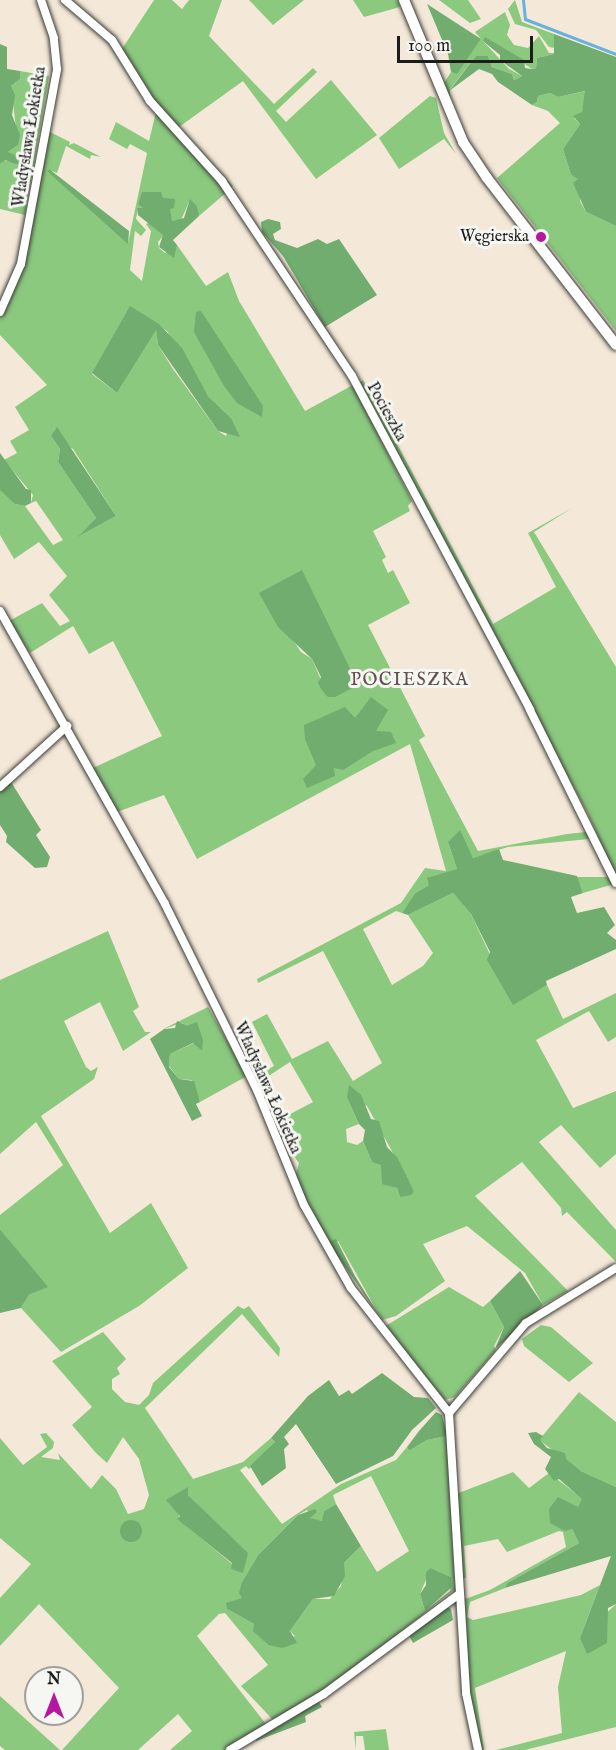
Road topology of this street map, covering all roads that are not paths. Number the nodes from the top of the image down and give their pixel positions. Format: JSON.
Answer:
{"nodes":[{"id":1,"x":41,"y":0,"type":"edge"},
{"id":2,"x":65,"y":0,"type":"edge"},
{"id":3,"x":404,"y":0,"type":"edge"},
{"id":4,"x":0,"y":312,"type":"edge"},
{"id":5,"x":616,"y":345,"type":"edge"},
{"id":6,"x":0,"y":611,"type":"edge"},
{"id":7,"x":67,"y":726,"type":"junction"},
{"id":8,"x":0,"y":787,"type":"edge"},
{"id":9,"x":616,"y":884,"type":"edge"},
{"id":10,"x":616,"y":1268,"type":"edge"},
{"id":11,"x":449,"y":1413,"type":"junction"},
{"id":12,"x":459,"y":1594,"type":"junction"},
{"id":13,"x":230,"y":1750,"type":"edge"},
{"id":14,"x":478,"y":1750,"type":"edge"}],
"edges":[{"from":1,"to":4,"type":"street","name":"Władysława Łokietka"},
{"from":2,"to":9,"type":"street","name":"Pocieszka"},
{"from":3,"to":5,"type":"main road"},
{"from":6,"to":7,"type":"street","name":"Władysława Łokietka"},
{"from":7,"to":8,"type":"street"},
{"from":7,"to":11,"type":"street","name":"Władysława Łokietka"},
{"from":10,"to":11,"type":"street"},
{"from":11,"to":12,"type":"street"},
{"from":12,"to":13,"type":"street"},
{"from":12,"to":14,"type":"street"}]}
